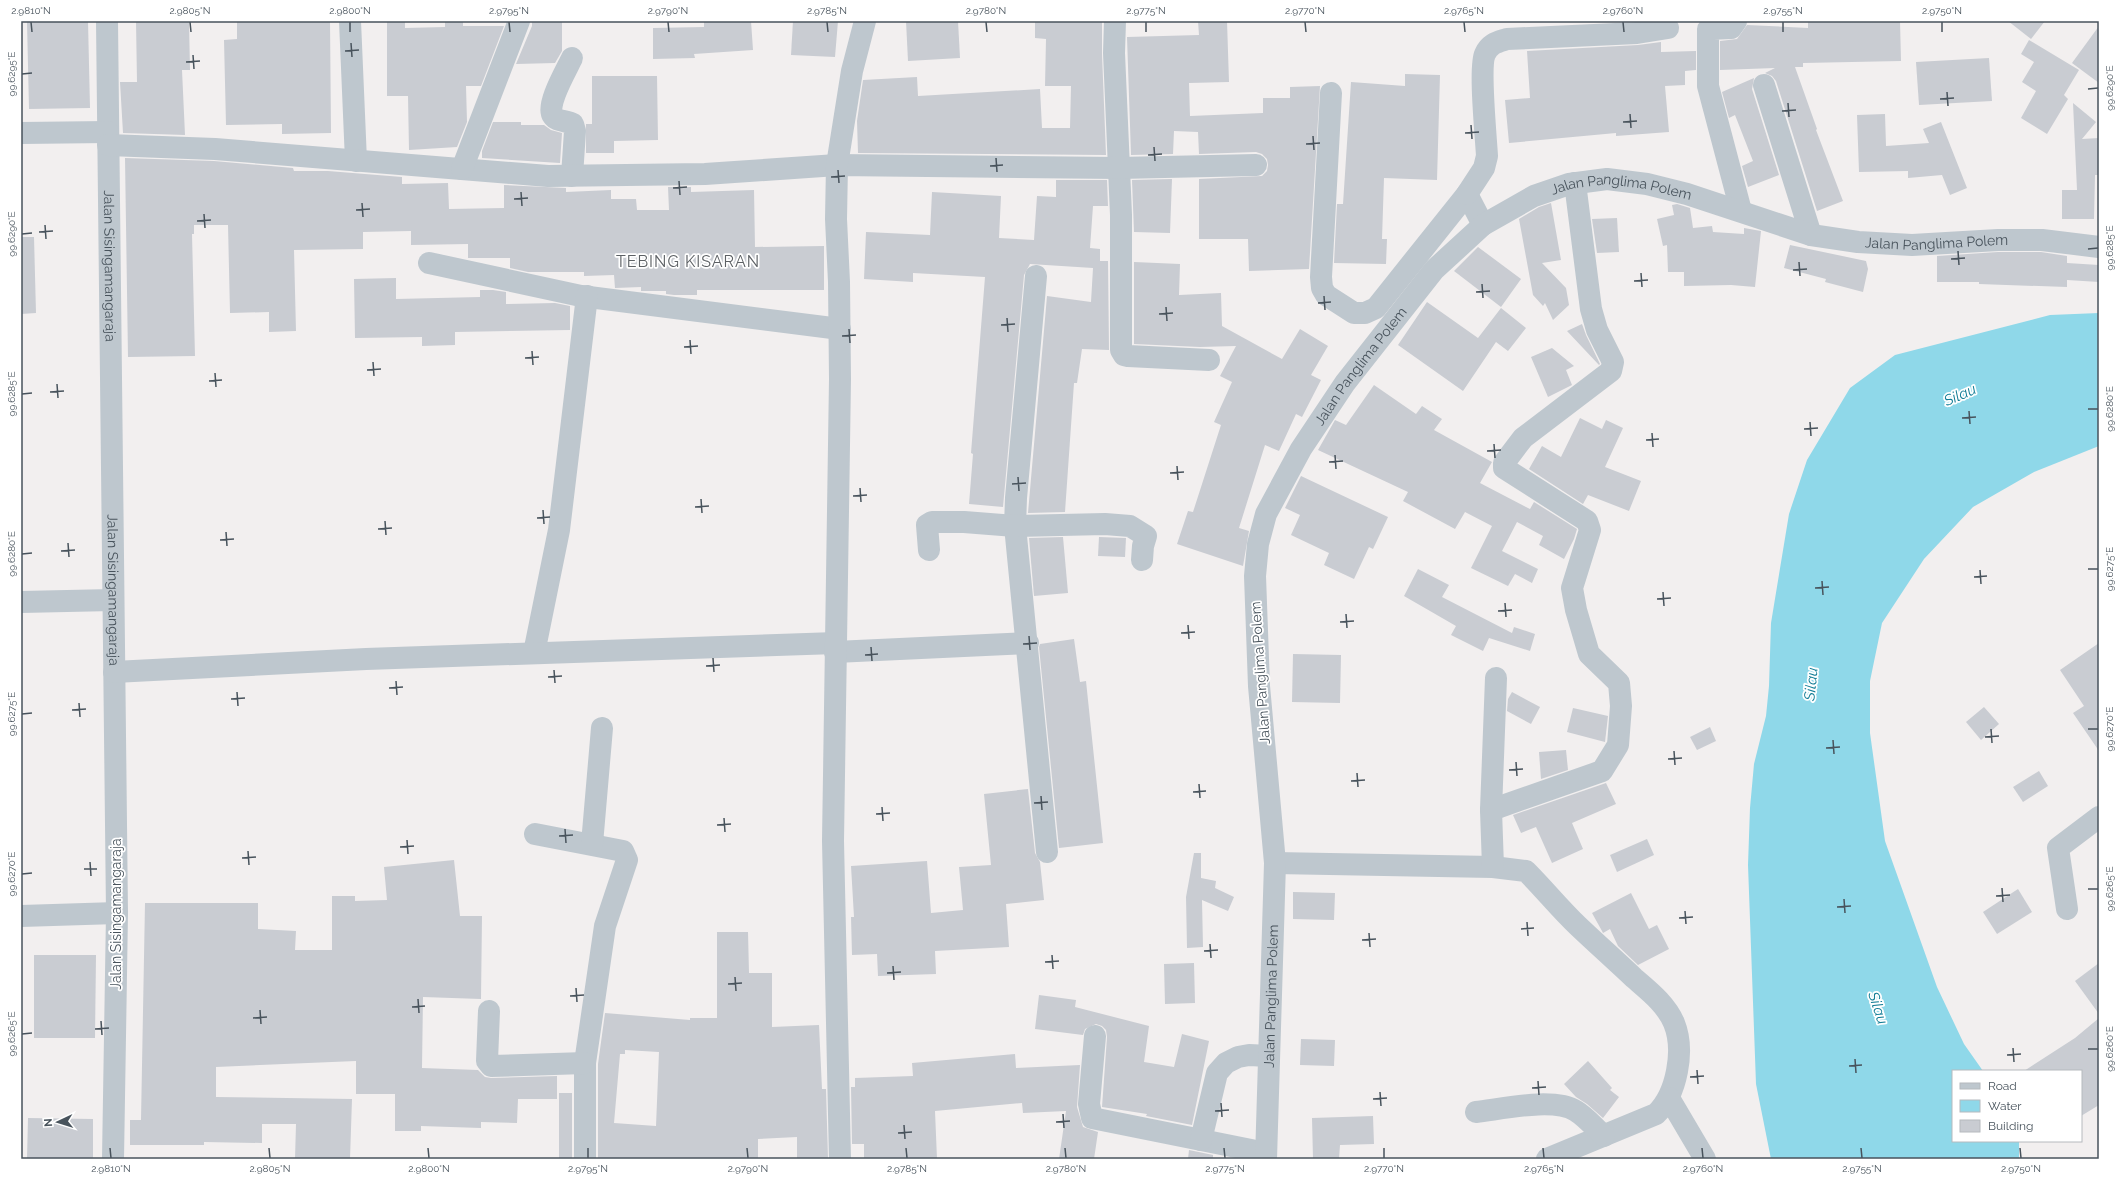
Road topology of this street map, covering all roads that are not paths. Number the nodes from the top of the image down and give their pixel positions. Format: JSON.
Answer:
{"nodes":[{"id":1,"x":107,"y":21,"type":"edge"},
{"id":2,"x":350,"y":21,"type":"edge"},
{"id":3,"x":519,"y":21,"type":"edge"},
{"id":4,"x":865,"y":21,"type":"edge"},
{"id":5,"x":1115,"y":21,"type":"edge"},
{"id":6,"x":1736,"y":21,"type":"edge"},
{"id":7,"x":1668,"y":28,"type":"dead end"},
{"id":8,"x":572,"y":58,"type":"dead end"},
{"id":9,"x":1764,"y":85,"type":"dead end"},
{"id":10,"x":1331,"y":93,"type":"dead end"},
{"id":11,"x":21,"y":133,"type":"edge"},
{"id":12,"x":108,"y":139,"type":"junction"},
{"id":13,"x":356,"y":161,"type":"junction"},
{"id":14,"x":1256,"y":164,"type":"dead end"},
{"id":15,"x":837,"y":165,"type":"junction"},
{"id":16,"x":1119,"y":168,"type":"junction"},
{"id":17,"x":462,"y":169,"type":"junction"},
{"id":18,"x":572,"y":176,"type":"junction"},
{"id":19,"x":1575,"y":183,"type":"junction"},
{"id":20,"x":1467,"y":194,"type":"junction"},
{"id":21,"x":1741,"y":211,"type":"junction"},
{"id":22,"x":1483,"y":225,"type":"junction"},
{"id":23,"x":1811,"y":235,"type":"junction"},
{"id":24,"x":2099,"y":247,"type":"edge"},
{"id":25,"x":429,"y":263,"type":"dead end"},
{"id":26,"x":1036,"y":276,"type":"dead end"},
{"id":27,"x":587,"y":296,"type":"junction"},
{"id":28,"x":840,"y":329,"type":"junction"},
{"id":29,"x":1209,"y":360,"type":"dead end"},
{"id":30,"x":1015,"y":526,"type":"junction"},
{"id":31,"x":930,"y":550,"type":"dead end"},
{"id":32,"x":1142,"y":560,"type":"dead end"},
{"id":33,"x":113,"y":600,"type":"junction"},
{"id":34,"x":21,"y":602,"type":"edge"},
{"id":35,"x":1028,"y":643,"type":"junction"},
{"id":36,"x":836,"y":648,"type":"junction"},
{"id":37,"x":534,"y":653,"type":"junction"},
{"id":38,"x":114,"y":672,"type":"junction"},
{"id":39,"x":1496,"y":678,"type":"dead end"},
{"id":40,"x":602,"y":728,"type":"dead end"},
{"id":41,"x":1490,"y":810,"type":"junction"},
{"id":42,"x":2099,"y":817,"type":"edge"},
{"id":43,"x":535,"y":834,"type":"dead end"},
{"id":44,"x":592,"y":844,"type":"junction"},
{"id":45,"x":1047,"y":852,"type":"dead end"},
{"id":46,"x":1275,"y":863,"type":"junction"},
{"id":47,"x":1493,"y":867,"type":"junction"},
{"id":48,"x":2067,"y":909,"type":"dead end"},
{"id":49,"x":117,"y":913,"type":"junction"},
{"id":50,"x":21,"y":916,"type":"edge"},
{"id":51,"x":489,"y":1011,"type":"dead end"},
{"id":52,"x":1095,"y":1036,"type":"dead end"},
{"id":53,"x":1269,"y":1056,"type":"junction"},
{"id":54,"x":585,"y":1063,"type":"junction"},
{"id":55,"x":1669,"y":1098,"type":"junction"},
{"id":56,"x":1476,"y":1112,"type":"dead end"},
{"id":57,"x":1604,"y":1136,"type":"junction"},
{"id":58,"x":1201,"y":1140,"type":"junction"},
{"id":59,"x":1266,"y":1156,"type":"edge"},
{"id":60,"x":113,"y":1159,"type":"edge"},
{"id":61,"x":585,"y":1159,"type":"edge"},
{"id":62,"x":840,"y":1159,"type":"edge"},
{"id":63,"x":1547,"y":1159,"type":"edge"},
{"id":64,"x":1705,"y":1159,"type":"edge"}],
"edges":[{"from":1,"to":12,"type":"street","name":"Jalan Sisingamangaraja"},
{"from":2,"to":13,"type":"street"},
{"from":3,"to":17,"type":"street"},
{"from":4,"to":15,"type":"street"},
{"from":5,"to":16,"type":"street"},
{"from":6,"to":21,"type":"street"},
{"from":7,"to":20,"type":"street"},
{"from":8,"to":18,"type":"street"},
{"from":9,"to":23,"type":"street"},
{"from":10,"to":20,"type":"street"},
{"from":11,"to":12,"type":"street"},
{"from":12,"to":13,"type":"street"},
{"from":12,"to":33,"type":"street","name":"Jalan Sisingamangaraja"},
{"from":13,"to":17,"type":"street"},
{"from":14,"to":16,"type":"street"},
{"from":15,"to":16,"type":"street"},
{"from":15,"to":18,"type":"street"},
{"from":15,"to":28,"type":"street"},
{"from":16,"to":29,"type":"street"},
{"from":17,"to":18,"type":"street"},
{"from":19,"to":21,"type":"street","name":"Jalan Panglima Polem"},
{"from":19,"to":22,"type":"street","name":"Jalan Panglima Polem"},
{"from":19,"to":41,"type":"street"},
{"from":20,"to":22,"type":"street"},
{"from":21,"to":23,"type":"street","name":"Jalan Panglima Polem"},
{"from":22,"to":46,"type":"street","name":"Jalan Panglima Polem"},
{"from":23,"to":24,"type":"street","name":"Jalan Panglima Polem"},
{"from":25,"to":27,"type":"street"},
{"from":26,"to":30,"type":"street"},
{"from":27,"to":28,"type":"street"},
{"from":27,"to":37,"type":"street"},
{"from":28,"to":36,"type":"street"},
{"from":30,"to":31,"type":"street"},
{"from":30,"to":32,"type":"street"},
{"from":30,"to":35,"type":"street"},
{"from":33,"to":34,"type":"street"},
{"from":33,"to":38,"type":"street","name":"Jalan Sisingamangaraja"},
{"from":35,"to":36,"type":"street"},
{"from":35,"to":45,"type":"street"},
{"from":36,"to":37,"type":"street"},
{"from":36,"to":62,"type":"street"},
{"from":37,"to":38,"type":"street"},
{"from":38,"to":49,"type":"street","name":"Jalan Sisingamangaraja"},
{"from":39,"to":41,"type":"street"},
{"from":40,"to":44,"type":"street"},
{"from":41,"to":47,"type":"street"},
{"from":42,"to":48,"type":"street"},
{"from":43,"to":44,"type":"street"},
{"from":44,"to":54,"type":"street"},
{"from":46,"to":47,"type":"street"},
{"from":46,"to":53,"type":"street","name":"Jalan Panglima Polem"},
{"from":47,"to":55,"type":"street"},
{"from":49,"to":50,"type":"street"},
{"from":49,"to":60,"type":"street","name":"Jalan Sisingamangaraja"},
{"from":51,"to":54,"type":"street"},
{"from":52,"to":58,"type":"street"},
{"from":53,"to":58,"type":"street"},
{"from":53,"to":59,"type":"street","name":"Jalan Panglima Polem"},
{"from":54,"to":61,"type":"street"},
{"from":55,"to":57,"type":"street"},
{"from":55,"to":64,"type":"street"},
{"from":56,"to":57,"type":"street"},
{"from":57,"to":63,"type":"street"},
{"from":58,"to":59,"type":"street"}]}
